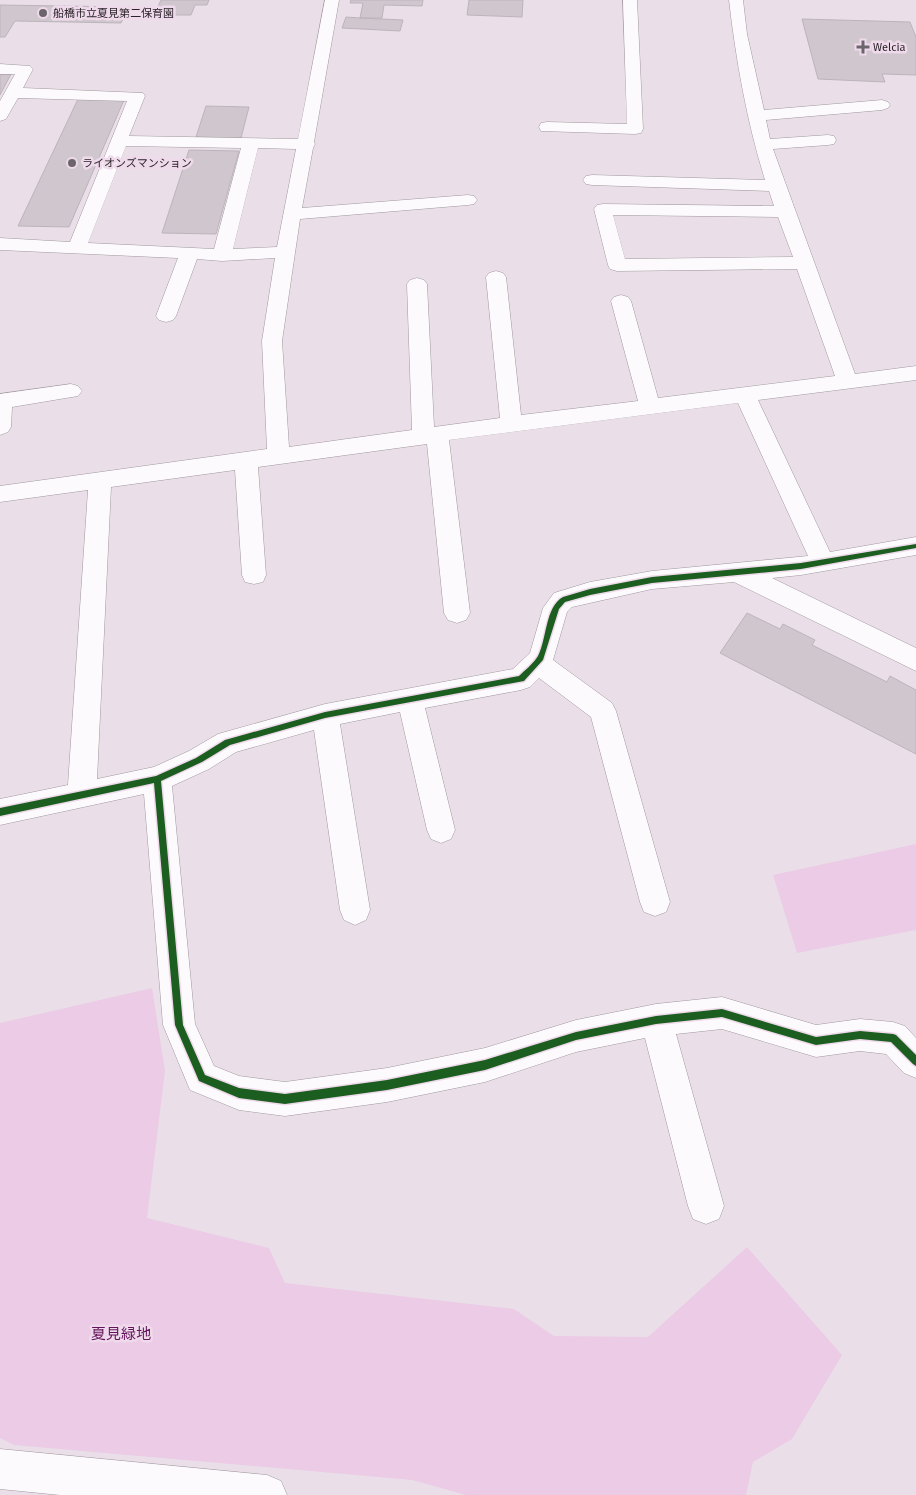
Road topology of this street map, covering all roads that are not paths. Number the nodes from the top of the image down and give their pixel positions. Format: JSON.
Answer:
{"nodes":[{"id":1,"x":332,"y":0,"type":"edge"},
{"id":2,"x":630,"y":0,"type":"edge"},
{"id":3,"x":736,"y":0,"type":"edge"},
{"id":4,"x":0,"y":69,"type":"edge"},
{"id":5,"x":12,"y":93,"type":"junction"},
{"id":6,"x":882,"y":105,"type":"dead end"},
{"id":7,"x":0,"y":116,"type":"edge"},
{"id":8,"x":756,"y":116,"type":"junction"},
{"id":9,"x":547,"y":127,"type":"dead end"},
{"id":10,"x":828,"y":140,"type":"dead end"},
{"id":11,"x":119,"y":141,"type":"junction"},
{"id":12,"x":251,"y":143,"type":"junction"},
{"id":13,"x":307,"y":144,"type":"junction"},
{"id":14,"x":763,"y":145,"type":"junction"},
{"id":15,"x":592,"y":180,"type":"dead end"},
{"id":16,"x":776,"y":186,"type":"junction"},
{"id":17,"x":468,"y":200,"type":"dead end"},
{"id":18,"x":787,"y":212,"type":"junction"},
{"id":19,"x":293,"y":214,"type":"junction"},
{"id":20,"x":0,"y":244,"type":"edge"},
{"id":21,"x":76,"y":248,"type":"junction"},
{"id":22,"x":286,"y":252,"type":"junction"},
{"id":23,"x":190,"y":253,"type":"junction"},
{"id":24,"x":222,"y":255,"type":"junction"},
{"id":25,"x":805,"y":263,"type":"junction"},
{"id":26,"x":496,"y":277,"type":"dead end"},
{"id":27,"x":416,"y":284,"type":"dead end"},
{"id":28,"x":621,"y":301,"type":"dead end"},
{"id":29,"x":166,"y":316,"type":"dead end"},
{"id":30,"x":916,"y":373,"type":"edge"},
{"id":31,"x":847,"y":381,"type":"junction"},
{"id":32,"x":70,"y":391,"type":"dead end"},
{"id":33,"x":745,"y":395,"type":"junction"},
{"id":34,"x":650,"y":407,"type":"junction"},
{"id":35,"x":511,"y":424,"type":"junction"},
{"id":36,"x":0,"y":427,"type":"edge"},
{"id":37,"x":430,"y":436,"type":"junction"},
{"id":38,"x":279,"y":457,"type":"junction"},
{"id":39,"x":246,"y":462,"type":"junction"},
{"id":40,"x":100,"y":481,"type":"junction"},
{"id":41,"x":0,"y":494,"type":"edge"},
{"id":42,"x":916,"y":546,"type":"edge"},
{"id":43,"x":823,"y":562,"type":"junction"},
{"id":44,"x":739,"y":573,"type":"junction"},
{"id":45,"x":254,"y":575,"type":"dead end"},
{"id":46,"x":457,"y":613,"type":"dead end"},
{"id":47,"x":916,"y":660,"type":"edge"},
{"id":48,"x":537,"y":662,"type":"junction"},
{"id":49,"x":410,"y":699,"type":"junction"},
{"id":50,"x":325,"y":715,"type":"junction"},
{"id":51,"x":157,"y":779,"type":"junction"},
{"id":52,"x":82,"y":795,"type":"junction"},
{"id":53,"x":0,"y":812,"type":"edge"},
{"id":54,"x":441,"y":830,"type":"dead end"},
{"id":55,"x":655,"y":902,"type":"dead end"},
{"id":56,"x":355,"y":910,"type":"dead end"},
{"id":57,"x":656,"y":1020,"type":"junction"},
{"id":58,"x":916,"y":1061,"type":"edge"},
{"id":59,"x":706,"y":1206,"type":"dead end"},
{"id":60,"x":0,"y":1469,"type":"edge"},
{"id":61,"x":267,"y":1495,"type":"edge"}],
"edges":[{"from":1,"to":13,"type":"street"},
{"from":2,"to":9,"type":"street"},
{"from":3,"to":8,"type":"street"},
{"from":4,"to":5,"type":"street"},
{"from":5,"to":7,"type":"street"},
{"from":5,"to":11,"type":"street"},
{"from":6,"to":8,"type":"street"},
{"from":8,"to":14,"type":"street"},
{"from":10,"to":14,"type":"street"},
{"from":11,"to":12,"type":"street"},
{"from":11,"to":21,"type":"street"},
{"from":12,"to":13,"type":"street"},
{"from":12,"to":24,"type":"street"},
{"from":13,"to":19,"type":"street"},
{"from":14,"to":16,"type":"street"},
{"from":15,"to":16,"type":"street"},
{"from":16,"to":18,"type":"street"},
{"from":17,"to":19,"type":"street"},
{"from":18,"to":25,"type":"street"},
{"from":18,"to":25,"type":"street"},
{"from":19,"to":22,"type":"street"},
{"from":20,"to":21,"type":"street"},
{"from":21,"to":23,"type":"street"},
{"from":22,"to":24,"type":"street"},
{"from":22,"to":38,"type":"street"},
{"from":23,"to":24,"type":"street"},
{"from":23,"to":29,"type":"street"},
{"from":25,"to":31,"type":"street"},
{"from":26,"to":35,"type":"street"},
{"from":27,"to":37,"type":"street"},
{"from":28,"to":34,"type":"street"},
{"from":30,"to":31,"type":"street"},
{"from":31,"to":33,"type":"street"},
{"from":32,"to":36,"type":"street"},
{"from":33,"to":34,"type":"street"},
{"from":33,"to":43,"type":"street"},
{"from":34,"to":35,"type":"street"},
{"from":35,"to":37,"type":"street"},
{"from":37,"to":38,"type":"street"},
{"from":37,"to":46,"type":"street"},
{"from":38,"to":39,"type":"street"},
{"from":39,"to":40,"type":"street"},
{"from":39,"to":45,"type":"street"},
{"from":40,"to":41,"type":"street"},
{"from":40,"to":52,"type":"street"},
{"from":42,"to":43,"type":"street"},
{"from":43,"to":44,"type":"street"},
{"from":44,"to":47,"type":"street"},
{"from":44,"to":48,"type":"street"},
{"from":48,"to":49,"type":"street"},
{"from":48,"to":55,"type":"street"},
{"from":49,"to":50,"type":"street"},
{"from":49,"to":54,"type":"street"},
{"from":50,"to":51,"type":"street"},
{"from":50,"to":56,"type":"street"},
{"from":51,"to":52,"type":"street"},
{"from":51,"to":57,"type":"street"},
{"from":52,"to":53,"type":"street"},
{"from":57,"to":58,"type":"street"},
{"from":57,"to":59,"type":"street"},
{"from":60,"to":61,"type":"street"}]}
